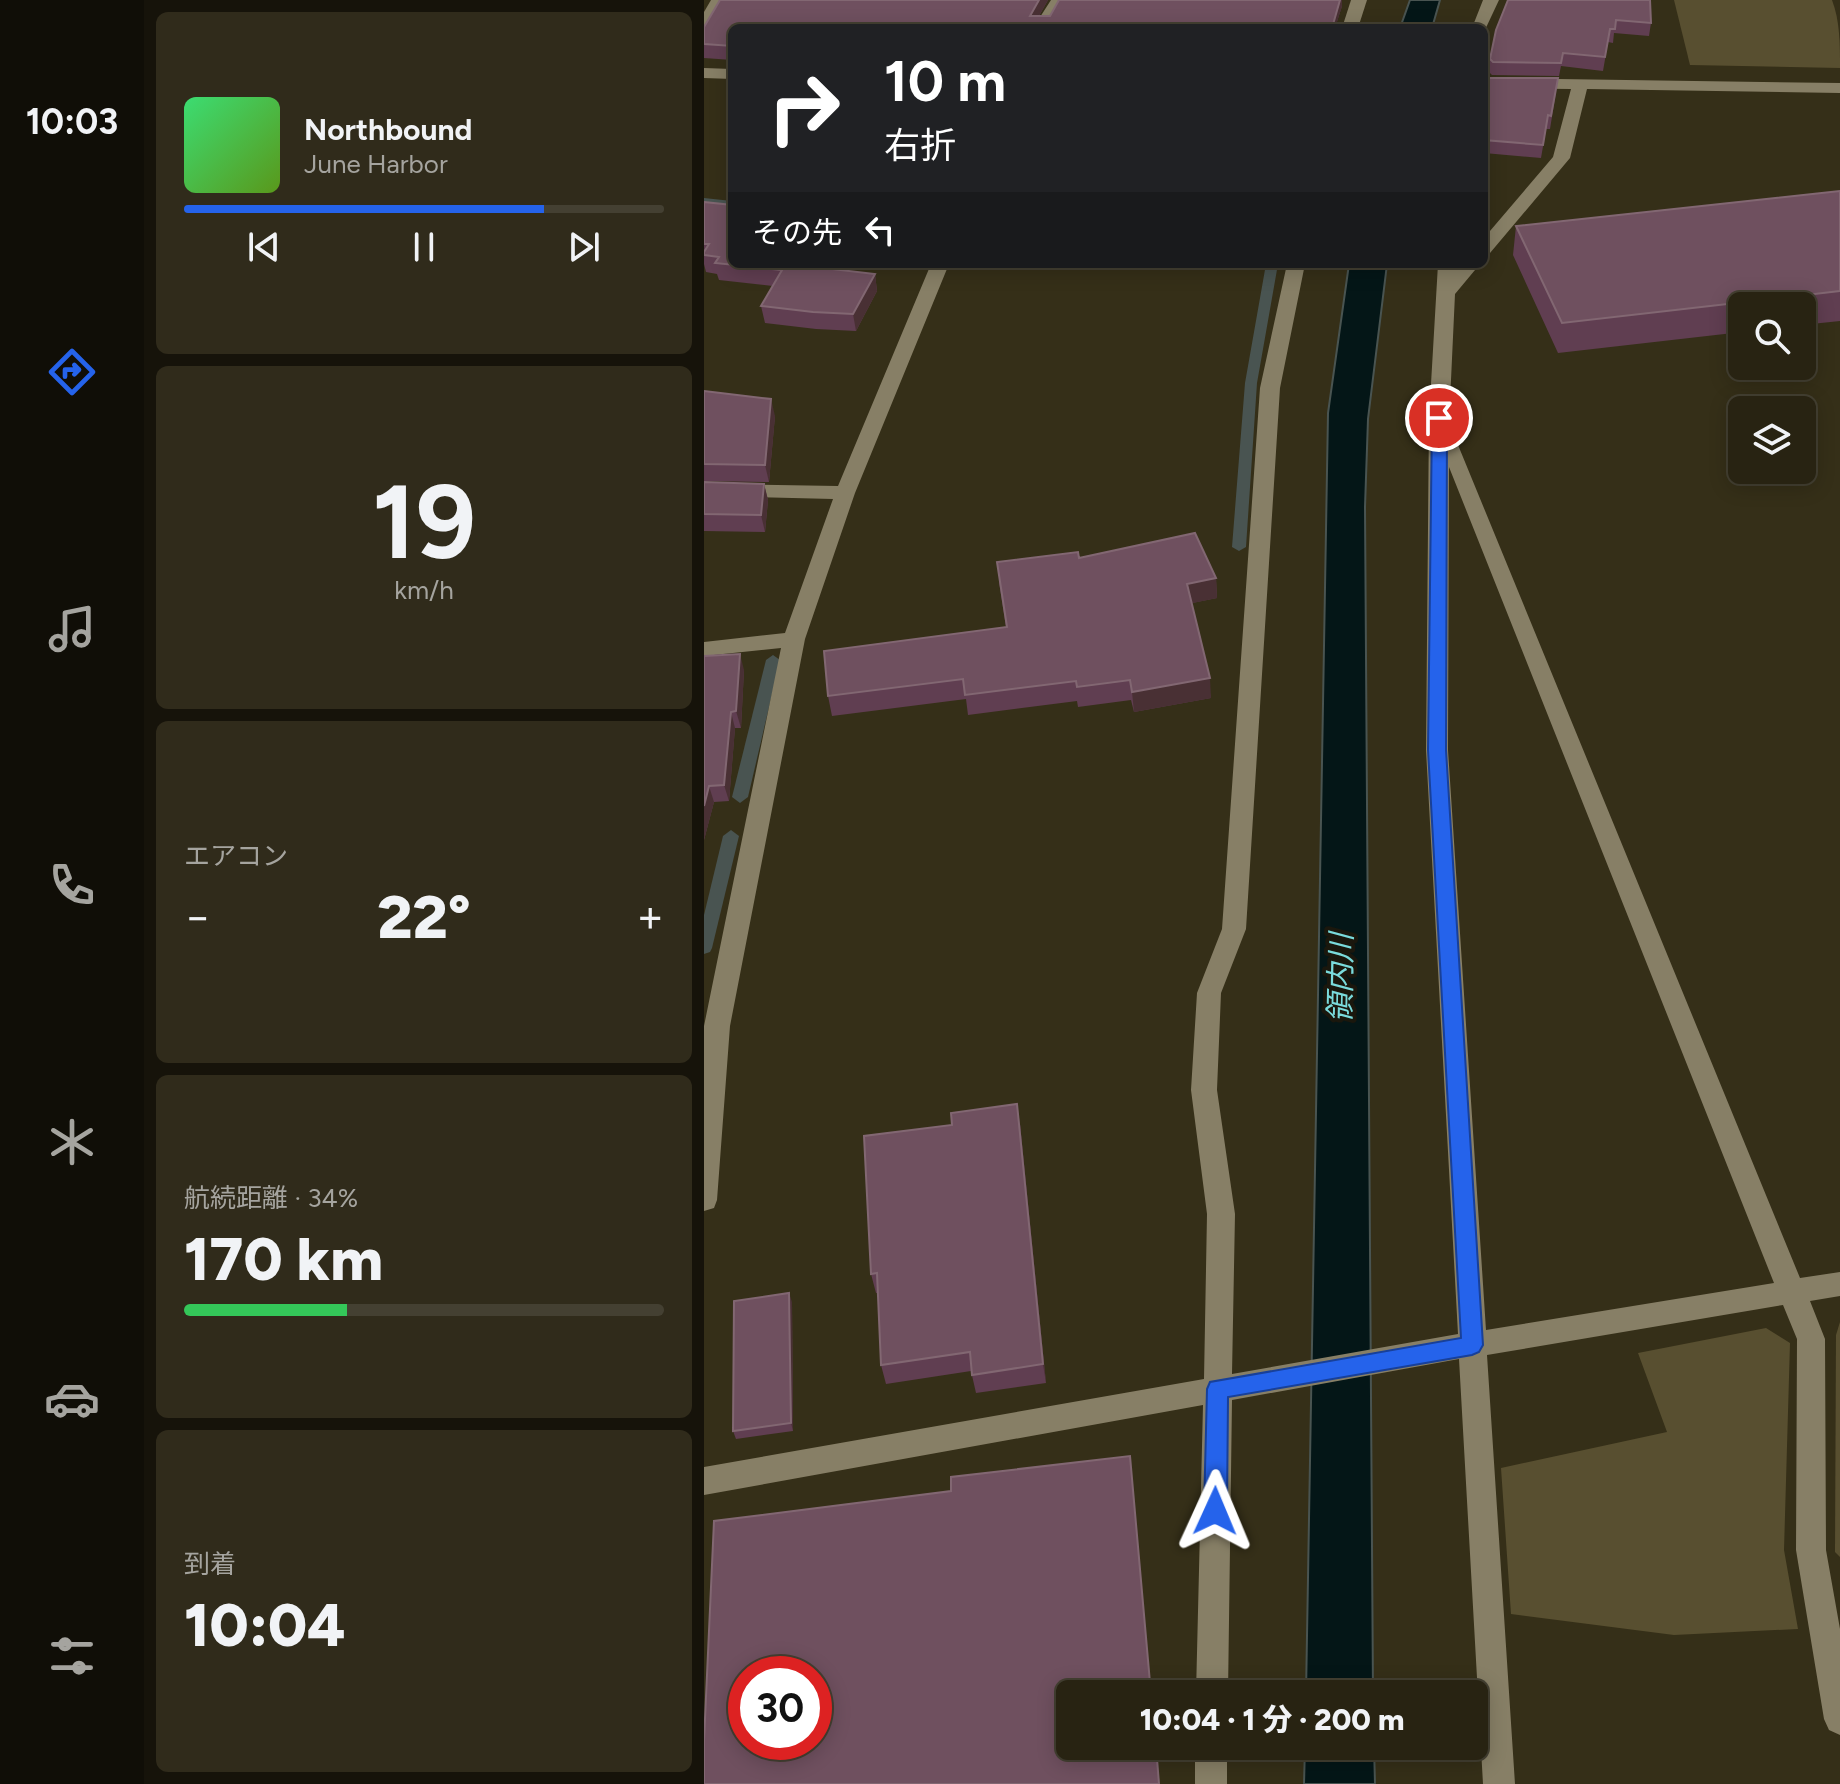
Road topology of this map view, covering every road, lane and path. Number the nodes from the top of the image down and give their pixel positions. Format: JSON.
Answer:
{"nodes":[{"id":1,"x":719,"y":0,"type":"edge"},
{"id":2,"x":1059,"y":0,"type":"edge"},
{"id":3,"x":1359,"y":0,"type":"edge"},
{"id":4,"x":1491,"y":0,"type":"edge"},
{"id":5,"x":1044,"y":24,"type":"edge"},
{"id":6,"x":1351,"y":24,"type":"edge"},
{"id":7,"x":1482,"y":24,"type":"edge"},
{"id":8,"x":704,"y":25,"type":"edge"},
{"id":9,"x":704,"y":73,"type":"edge"},
{"id":10,"x":728,"y":74,"type":"edge"},
{"id":11,"x":1488,"y":83,"type":"edge"},
{"id":12,"x":1580,"y":84,"type":"junction"},
{"id":13,"x":1840,"y":88,"type":"edge"},
{"id":14,"x":1488,"y":244,"type":"edge"},
{"id":15,"x":938,"y":268,"type":"edge"},
{"id":16,"x":1295,"y":268,"type":"edge"},
{"id":17,"x":1447,"y":268,"type":"edge"},
{"id":18,"x":1468,"y":268,"type":"edge"},
{"id":19,"x":1445,"y":294,"type":"junction"},
{"id":20,"x":1439,"y":418,"type":"junction"},
{"id":21,"x":704,"y":490,"type":"edge"},
{"id":22,"x":845,"y":493,"type":"junction"},
{"id":23,"x":794,"y":639,"type":"junction"},
{"id":24,"x":704,"y":649,"type":"edge"},
{"id":25,"x":704,"y":1200,"type":"edge"},
{"id":26,"x":1840,"y":1284,"type":"edge"},
{"id":27,"x":1792,"y":1292,"type":"junction"},
{"id":28,"x":1459,"y":1347,"type":"junction"},
{"id":29,"x":1224,"y":1388,"type":"junction"},
{"id":30,"x":704,"y":1481,"type":"edge"},
{"id":31,"x":1213,"y":1680,"type":"edge"},
{"id":32,"x":1840,"y":1719,"type":"edge"},
{"id":33,"x":1211,"y":1760,"type":"edge"},
{"id":34,"x":1211,"y":1784,"type":"edge"},
{"id":35,"x":1499,"y":1784,"type":"edge"}],
"edges":[{"from":1,"to":8,"type":"street"},
{"from":2,"to":5,"type":"street"},
{"from":3,"to":6,"type":"street"},
{"from":4,"to":7,"type":"street"},
{"from":9,"to":10,"type":"street"},
{"from":11,"to":12,"type":"street"},
{"from":12,"to":13,"type":"street"},
{"from":12,"to":14,"type":"street"},
{"from":15,"to":22,"type":"street"},
{"from":16,"to":29,"type":"street"},
{"from":17,"to":19,"type":"street"},
{"from":18,"to":19,"type":"street"},
{"from":19,"to":20,"type":"street"},
{"from":20,"to":27,"type":"street"},
{"from":20,"to":28,"type":"street"},
{"from":21,"to":22,"type":"street"},
{"from":22,"to":23,"type":"street"},
{"from":23,"to":24,"type":"street"},
{"from":23,"to":25,"type":"street"},
{"from":26,"to":27,"type":"street"},
{"from":27,"to":28,"type":"street"},
{"from":27,"to":32,"type":"street"},
{"from":28,"to":29,"type":"street"},
{"from":28,"to":35,"type":"street"},
{"from":29,"to":30,"type":"street"},
{"from":29,"to":31,"type":"street"},
{"from":33,"to":34,"type":"street"}]}
